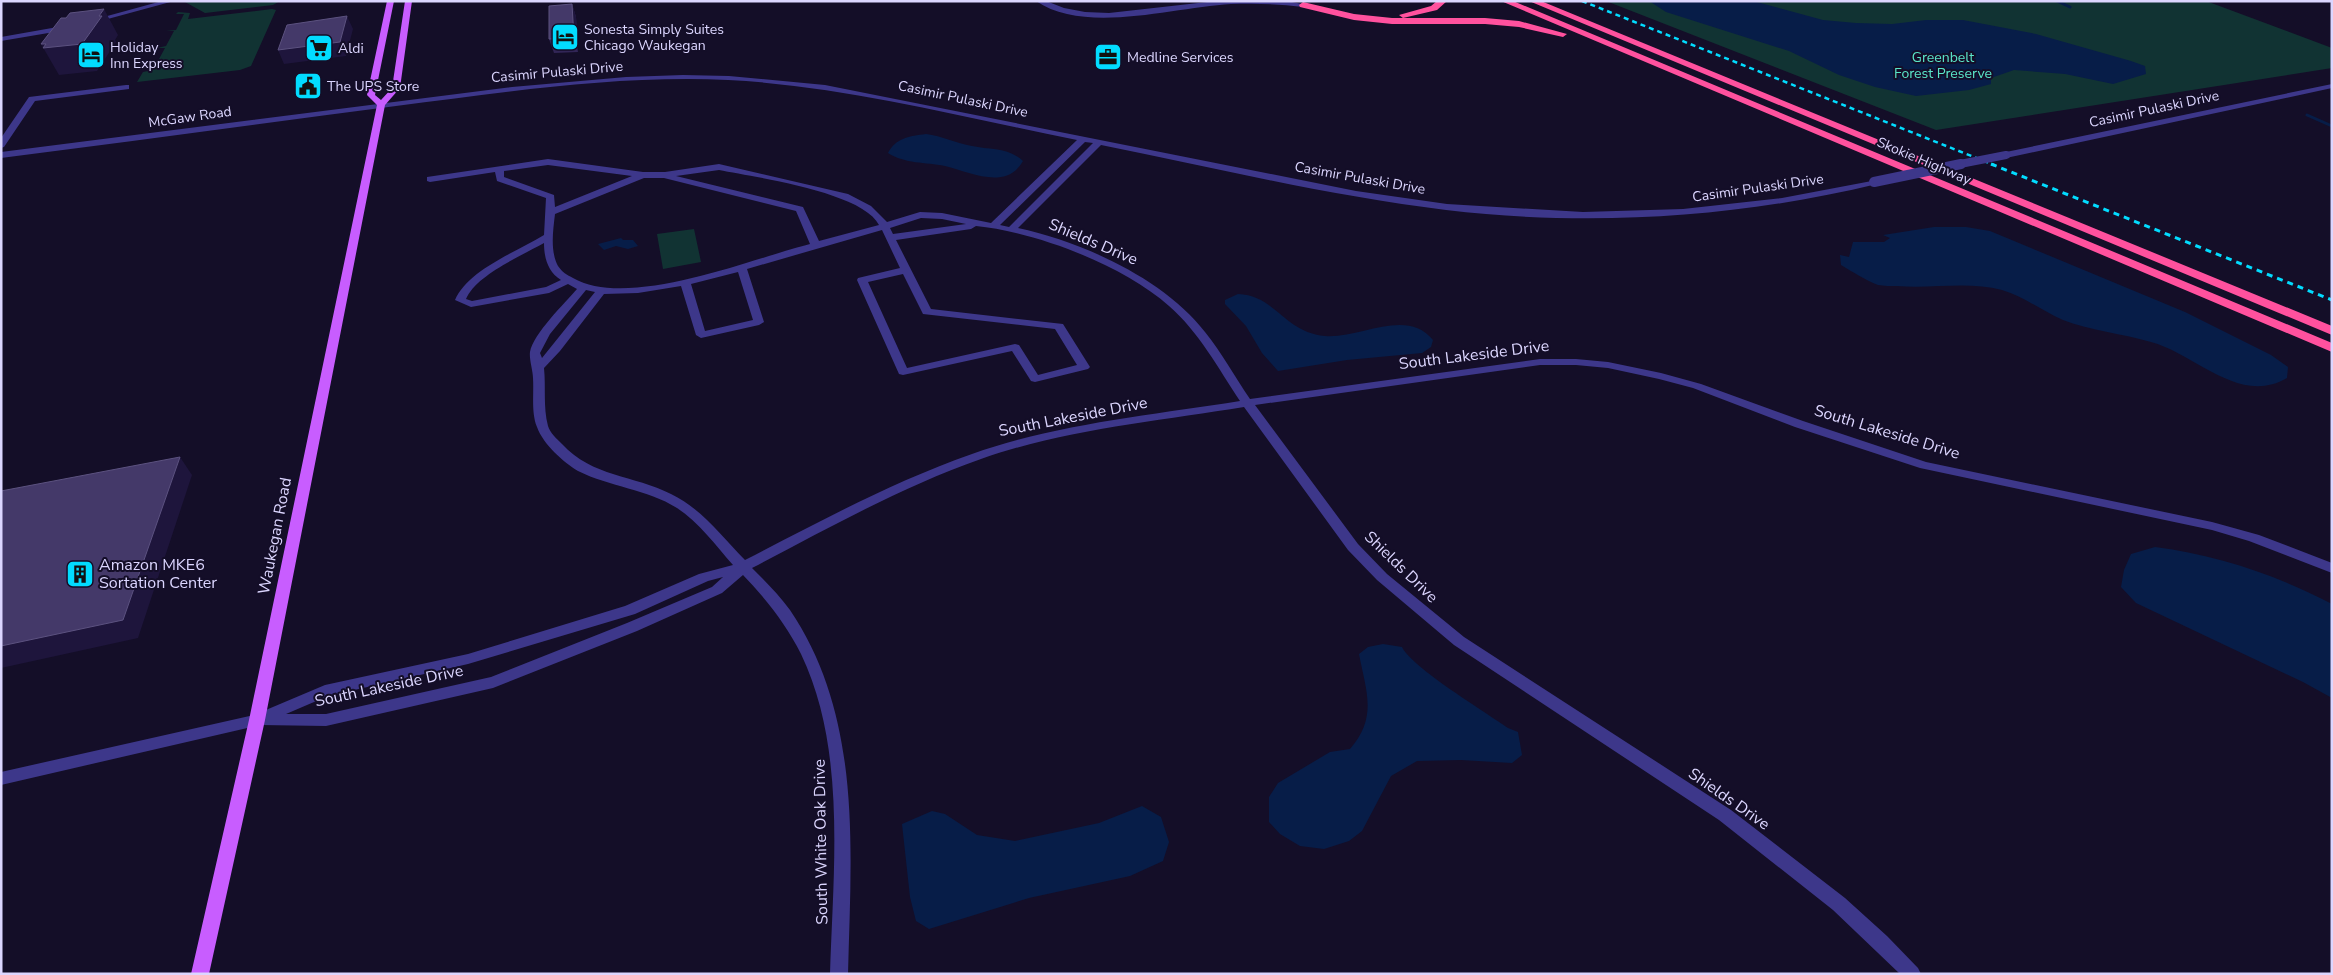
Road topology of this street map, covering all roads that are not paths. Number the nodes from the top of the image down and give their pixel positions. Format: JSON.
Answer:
{"nodes":[{"id":1,"x":171,"y":1,"type":"edge"},
{"id":2,"x":391,"y":1,"type":"edge"},
{"id":3,"x":409,"y":1,"type":"edge"},
{"id":4,"x":1039,"y":1,"type":"edge"},
{"id":5,"x":1443,"y":1,"type":"edge"},
{"id":6,"x":1505,"y":1,"type":"edge"},
{"id":7,"x":1532,"y":1,"type":"edge"},
{"id":8,"x":1303,"y":5,"type":"junction"},
{"id":9,"x":1,"y":39,"type":"edge"},
{"id":10,"x":1594,"y":39,"type":"junction"},
{"id":11,"x":2332,"y":86,"type":"edge"},
{"id":12,"x":126,"y":87,"type":"dead end"},
{"id":13,"x":381,"y":105,"type":"junction"},
{"id":14,"x":1084,"y":138,"type":"junction"},
{"id":15,"x":1100,"y":141,"type":"junction"},
{"id":16,"x":1,"y":145,"type":"edge"},
{"id":17,"x":1,"y":155,"type":"edge"},
{"id":18,"x":499,"y":170,"type":"junction"},
{"id":19,"x":643,"y":175,"type":"junction"},
{"id":20,"x":665,"y":175,"type":"junction"},
{"id":21,"x":430,"y":179,"type":"dead end"},
{"id":22,"x":551,"y":212,"type":"junction"},
{"id":23,"x":976,"y":225,"type":"junction"},
{"id":24,"x":884,"y":227,"type":"junction"},
{"id":25,"x":993,"y":228,"type":"junction"},
{"id":26,"x":1011,"y":230,"type":"junction"},
{"id":27,"x":549,"y":236,"type":"junction"},
{"id":28,"x":889,"y":238,"type":"junction"},
{"id":29,"x":816,"y":246,"type":"junction"},
{"id":30,"x":742,"y":268,"type":"junction"},
{"id":31,"x":906,"y":270,"type":"junction"},
{"id":32,"x":568,"y":280,"type":"junction"},
{"id":33,"x":684,"y":282,"type":"junction"},
{"id":34,"x":582,"y":288,"type":"junction"},
{"id":35,"x":603,"y":290,"type":"junction"},
{"id":36,"x":2332,"y":331,"type":"edge"},
{"id":37,"x":541,"y":341,"type":"junction"},
{"id":38,"x":563,"y":341,"type":"junction"},
{"id":39,"x":2332,"y":348,"type":"edge"},
{"id":40,"x":539,"y":367,"type":"junction"},
{"id":41,"x":1247,"y":403,"type":"junction"},
{"id":42,"x":743,"y":567,"type":"junction"},
{"id":43,"x":2332,"y":568,"type":"edge"},
{"id":44,"x":257,"y":720,"type":"junction"},
{"id":45,"x":1,"y":779,"type":"edge"},
{"id":46,"x":200,"y":974,"type":"edge"},
{"id":47,"x":839,"y":974,"type":"edge"},
{"id":48,"x":1912,"y":974,"type":"edge"}],
"edges":[{"from":1,"to":9,"type":"street"},
{"from":2,"to":13,"type":"main road"},
{"from":3,"to":13,"type":"main road","name":"Waukegan Road"},
{"from":4,"to":8,"type":"street"},
{"from":5,"to":8,"type":"highway"},
{"from":6,"to":10,"type":"highway","name":"Skokie Highway"},
{"from":7,"to":36,"type":"highway","name":"Skokie Highway"},
{"from":8,"to":10,"type":"highway"},
{"from":10,"to":39,"type":"highway","name":"Skokie Highway"},
{"from":11,"to":15,"type":"street","name":"Casimir Pulaski Drive","bridge":true},
{"from":12,"to":16,"type":"street"},
{"from":13,"to":14,"type":"street","name":"Casimir Pulaski Drive"},
{"from":13,"to":17,"type":"street","name":"McGaw Road"},
{"from":13,"to":44,"type":"main road","name":"Waukegan Road"},
{"from":14,"to":15,"type":"street","name":"Casimir Pulaski Drive"},
{"from":14,"to":25,"type":"street"},
{"from":15,"to":26,"type":"street","name":"Shields Drive"},
{"from":18,"to":19,"type":"street"},
{"from":18,"to":21,"type":"street"},
{"from":18,"to":22,"type":"street"},
{"from":19,"to":20,"type":"street"},
{"from":19,"to":22,"type":"street"},
{"from":20,"to":24,"type":"street"},
{"from":20,"to":29,"type":"street"},
{"from":22,"to":27,"type":"street"},
{"from":23,"to":24,"type":"street"},
{"from":23,"to":25,"type":"street"},
{"from":23,"to":28,"type":"street"},
{"from":24,"to":28,"type":"street"},
{"from":24,"to":29,"type":"street"},
{"from":25,"to":26,"type":"street"},
{"from":26,"to":41,"type":"street","name":"Shields Drive"},
{"from":27,"to":32,"type":"street"},
{"from":27,"to":32,"type":"street"},
{"from":28,"to":31,"type":"street"},
{"from":29,"to":30,"type":"street"},
{"from":30,"to":33,"type":"street"},
{"from":30,"to":33,"type":"street"},
{"from":31,"to":31,"type":"street"},
{"from":32,"to":34,"type":"street"},
{"from":33,"to":35,"type":"street"},
{"from":34,"to":35,"type":"street"},
{"from":34,"to":37,"type":"street"},
{"from":35,"to":38,"type":"street"},
{"from":37,"to":38,"type":"street"},
{"from":37,"to":40,"type":"street","name":"South White Oak Drive"},
{"from":38,"to":40,"type":"street"},
{"from":40,"to":42,"type":"street","name":"South White Oak Drive"},
{"from":41,"to":42,"type":"street","name":"South Lakeside Drive"},
{"from":41,"to":43,"type":"street","name":"South Lakeside Drive"},
{"from":41,"to":48,"type":"street","name":"Shields Drive"},
{"from":42,"to":44,"type":"street","name":"South Lakeside Drive"},
{"from":42,"to":44,"type":"street","name":"South Lakeside Drive"},
{"from":42,"to":47,"type":"street","name":"South White Oak Drive"},
{"from":44,"to":45,"type":"street"},
{"from":44,"to":46,"type":"main road","name":"Waukegan Road"}]}
